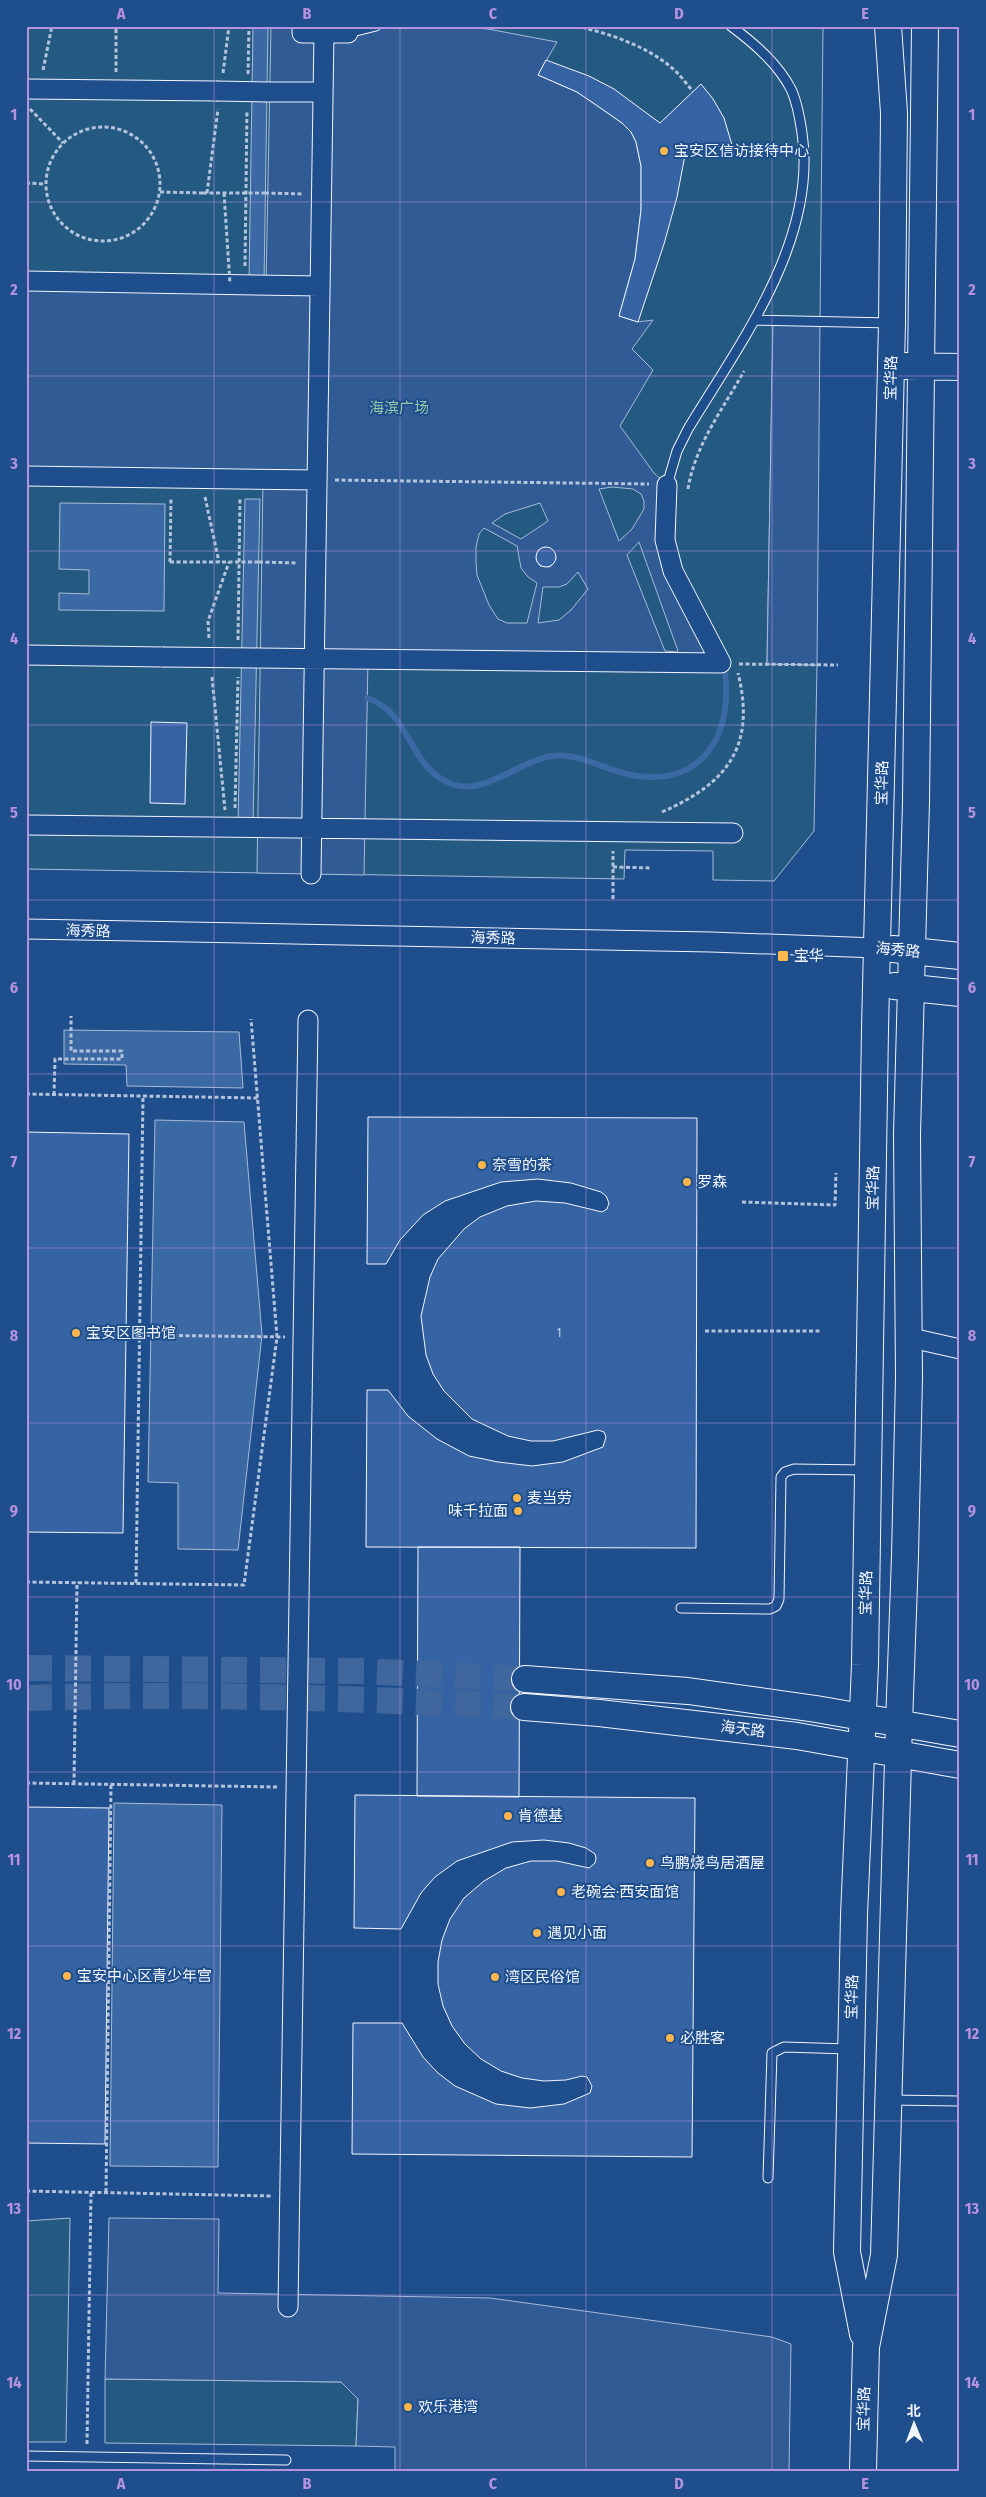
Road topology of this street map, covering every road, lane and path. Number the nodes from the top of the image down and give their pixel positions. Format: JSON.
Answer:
{"nodes":[{"id":1,"x":52,"y":26,"type":"edge"},
{"id":2,"x":116,"y":26,"type":"edge"},
{"id":3,"x":249,"y":26,"type":"edge"},
{"id":4,"x":302,"y":26,"type":"edge"},
{"id":5,"x":376,"y":26,"type":"edge"},
{"id":6,"x":576,"y":26,"type":"edge"},
{"id":7,"x":731,"y":26,"type":"edge"},
{"id":8,"x":888,"y":26,"type":"edge"},
{"id":9,"x":925,"y":26,"type":"edge"},
{"id":10,"x":348,"y":30,"type":"edge"},
{"id":11,"x":324,"y":33,"type":"junction"},
{"id":12,"x":33,"y":89,"type":"edge"},
{"id":13,"x":115,"y":90,"type":"junction"},
{"id":14,"x":248,"y":92,"type":"junction"},
{"id":15,"x":323,"y":92,"type":"junction"},
{"id":16,"x":693,"y":92,"type":"dead end"},
{"id":17,"x":26,"y":105,"type":"edge"},
{"id":18,"x":63,"y":143,"type":"junction"},
{"id":19,"x":26,"y":183,"type":"edge"},
{"id":20,"x":45,"y":184,"type":"junction"},
{"id":21,"x":160,"y":192,"type":"junction"},
{"id":22,"x":224,"y":193,"type":"junction"},
{"id":23,"x":246,"y":193,"type":"junction"},
{"id":24,"x":322,"y":194,"type":"junction"},
{"id":25,"x":26,"y":281,"type":"edge"},
{"id":26,"x":238,"y":284,"type":"junction"},
{"id":27,"x":320,"y":286,"type":"junction"},
{"id":28,"x":756,"y":320,"type":"junction"},
{"id":29,"x":892,"y":323,"type":"junction"},
{"id":30,"x":891,"y":366,"type":"junction"},
{"id":31,"x":922,"y":367,"type":"junction"},
{"id":32,"x":960,"y":367,"type":"edge"},
{"id":33,"x":26,"y":476,"type":"edge"},
{"id":34,"x":171,"y":478,"type":"junction"},
{"id":35,"x":201,"y":478,"type":"junction"},
{"id":36,"x":317,"y":480,"type":"junction"},
{"id":37,"x":667,"y":485,"type":"junction"},
{"id":38,"x":689,"y":485,"type":"dead end"},
{"id":39,"x":219,"y":562,"type":"junction"},
{"id":40,"x":229,"y":562,"type":"junction"},
{"id":41,"x":316,"y":563,"type":"junction"},
{"id":42,"x":26,"y":655,"type":"edge"},
{"id":43,"x":210,"y":657,"type":"junction"},
{"id":44,"x":314,"y":659,"type":"junction"},
{"id":45,"x":721,"y":664,"type":"junction"},
{"id":46,"x":838,"y":665,"type":"dead end"},
{"id":47,"x":883,"y":754,"type":"junction"},
{"id":48,"x":916,"y":755,"type":"junction"},
{"id":49,"x":26,"y":825,"type":"edge"},
{"id":50,"x":227,"y":827,"type":"junction"},
{"id":51,"x":311,"y":828,"type":"junction"},
{"id":52,"x":613,"y":832,"type":"junction"},
{"id":53,"x":734,"y":834,"type":"dead end"},
{"id":54,"x":613,"y":867,"type":"junction"},
{"id":55,"x":651,"y":868,"type":"dead end"},
{"id":56,"x":310,"y":874,"type":"dead end"},
{"id":57,"x":613,"y":898,"type":"dead end"},
{"id":58,"x":26,"y":929,"type":"edge"},
{"id":59,"x":877,"y":948,"type":"junction"},
{"id":60,"x":912,"y":950,"type":"junction"},
{"id":61,"x":960,"y":956,"type":"edge"},
{"id":62,"x":876,"y":984,"type":"junction"},
{"id":63,"x":910,"y":987,"type":"junction"},
{"id":64,"x":960,"y":993,"type":"edge"},
{"id":65,"x":71,"y":1016,"type":"dead end"},
{"id":66,"x":251,"y":1019,"type":"dead end"},
{"id":67,"x":308,"y":1020,"type":"dead end"},
{"id":68,"x":26,"y":1094,"type":"edge"},
{"id":69,"x":54,"y":1095,"type":"junction"},
{"id":70,"x":143,"y":1096,"type":"junction"},
{"id":71,"x":258,"y":1098,"type":"junction"},
{"id":72,"x":836,"y":1173,"type":"dead end"},
{"id":73,"x":742,"y":1202,"type":"dead end"},
{"id":74,"x":705,"y":1331,"type":"dead end"},
{"id":75,"x":822,"y":1331,"type":"dead end"},
{"id":76,"x":140,"y":1335,"type":"junction"},
{"id":77,"x":265,"y":1337,"type":"dead end"},
{"id":78,"x":907,"y":1337,"type":"junction"},
{"id":79,"x":960,"y":1348,"type":"edge"},
{"id":80,"x":868,"y":1470,"type":"junction"},
{"id":81,"x":26,"y":1582,"type":"edge"},
{"id":82,"x":77,"y":1582,"type":"junction"},
{"id":83,"x":136,"y":1584,"type":"junction"},
{"id":84,"x":681,"y":1608,"type":"dead end"},
{"id":85,"x":525,"y":1679,"type":"tunnel mouth"},
{"id":86,"x":524,"y":1707,"type":"tunnel mouth"},
{"id":87,"x":861,"y":1718,"type":"junction"},
{"id":88,"x":899,"y":1724,"type":"junction"},
{"id":89,"x":960,"y":1734,"type":"edge"},
{"id":90,"x":860,"y":1746,"type":"junction"},
{"id":91,"x":898,"y":1753,"type":"junction"},
{"id":92,"x":960,"y":1765,"type":"edge"},
{"id":93,"x":26,"y":1783,"type":"edge"},
{"id":94,"x":74,"y":1784,"type":"junction"},
{"id":95,"x":112,"y":1785,"type":"junction"},
{"id":96,"x":296,"y":1788,"type":"junction"},
{"id":97,"x":852,"y":2049,"type":"junction"},
{"id":98,"x":889,"y":2100,"type":"junction"},
{"id":99,"x":960,"y":2101,"type":"edge"},
{"id":100,"x":768,"y":2178,"type":"dead end"},
{"id":101,"x":26,"y":2191,"type":"edge"},
{"id":102,"x":91,"y":2192,"type":"junction"},
{"id":103,"x":106,"y":2192,"type":"junction"},
{"id":104,"x":289,"y":2196,"type":"junction"},
{"id":105,"x":288,"y":2306,"type":"dead end"},
{"id":106,"x":866,"y":2348,"type":"junction"},
{"id":107,"x":26,"y":2456,"type":"edge"},
{"id":108,"x":86,"y":2457,"type":"junction"},
{"id":109,"x":286,"y":2460,"type":"dead end"},
{"id":110,"x":863,"y":2471,"type":"edge"}],
"edges":[{"from":1,"to":12,"type":"path"},
{"from":2,"to":13,"type":"path"},
{"from":3,"to":14,"type":"path"},
{"from":4,"to":11,"type":"street"},
{"from":5,"to":10,"type":"lane"},
{"from":6,"to":16,"type":"path"},
{"from":7,"to":28,"type":"lane"},
{"from":8,"to":29,"type":"main road","name":"宝华路"},
{"from":9,"to":31,"type":"main road","name":"宝华路"},
{"from":10,"to":11,"type":"street"},
{"from":11,"to":15,"type":"street"},
{"from":12,"to":13,"type":"street"},
{"from":13,"to":14,"type":"street","bridge":true},
{"from":14,"to":15,"type":"street","bridge":true},
{"from":14,"to":23,"type":"path"},
{"from":15,"to":24,"type":"street"},
{"from":17,"to":18,"type":"path"},
{"from":18,"to":20,"type":"path"},
{"from":18,"to":21,"type":"path"},
{"from":19,"to":20,"type":"path"},
{"from":20,"to":21,"type":"path"},
{"from":21,"to":22,"type":"path","bridge":true},
{"from":22,"to":23,"type":"path","bridge":true},
{"from":22,"to":26,"type":"path","bridge":true},
{"from":23,"to":24,"type":"path","bridge":true},
{"from":23,"to":26,"type":"path"},
{"from":24,"to":27,"type":"street"},
{"from":25,"to":26,"type":"street"},
{"from":26,"to":27,"type":"street"},
{"from":27,"to":36,"type":"street"},
{"from":28,"to":29,"type":"lane"},
{"from":28,"to":37,"type":"lane"},
{"from":29,"to":30,"type":"main road","name":"宝华路"},
{"from":30,"to":31,"type":"main road"},
{"from":30,"to":47,"type":"main road","name":"宝华路"},
{"from":31,"to":32,"type":"main road"},
{"from":31,"to":48,"type":"main road","name":"宝华路"},
{"from":33,"to":34,"type":"street"},
{"from":34,"to":35,"type":"street"},
{"from":34,"to":39,"type":"path","bridge":true},
{"from":35,"to":36,"type":"street"},
{"from":35,"to":39,"type":"path"},
{"from":36,"to":37,"type":"path"},
{"from":36,"to":41,"type":"street"},
{"from":37,"to":38,"type":"path"},
{"from":37,"to":45,"type":"street"},
{"from":39,"to":40,"type":"path","bridge":true},
{"from":40,"to":41,"type":"path","bridge":true},
{"from":40,"to":43,"type":"path"},
{"from":41,"to":44,"type":"street"},
{"from":42,"to":43,"type":"street","bridge":true},
{"from":43,"to":44,"type":"street","bridge":true},
{"from":43,"to":50,"type":"path"},
{"from":44,"to":45,"type":"street"},
{"from":44,"to":51,"type":"street"},
{"from":45,"to":46,"type":"path"},
{"from":47,"to":48,"type":"main road"},
{"from":47,"to":59,"type":"main road","name":"宝华路"},
{"from":48,"to":60,"type":"main road","name":"宝华路"},
{"from":49,"to":50,"type":"street"},
{"from":50,"to":51,"type":"street"},
{"from":51,"to":52,"type":"street"},
{"from":51,"to":56,"type":"street"},
{"from":52,"to":53,"type":"street"},
{"from":52,"to":54,"type":"path"},
{"from":54,"to":55,"type":"path"},
{"from":54,"to":57,"type":"path"},
{"from":58,"to":59,"type":"street","name":"海秀路"},
{"from":59,"to":60,"type":"main road","name":"海秀路"},
{"from":59,"to":62,"type":"main road","name":"宝华路"},
{"from":60,"to":61,"type":"main road","name":"海秀路"},
{"from":60,"to":63,"type":"main road","name":"宝华路"},
{"from":62,"to":63,"type":"main road"},
{"from":62,"to":80,"type":"main road","name":"宝华路"},
{"from":63,"to":64,"type":"main road"},
{"from":63,"to":78,"type":"main road","name":"宝华路"},
{"from":65,"to":69,"type":"path"},
{"from":66,"to":71,"type":"path"},
{"from":67,"to":96,"type":"street"},
{"from":68,"to":69,"type":"path"},
{"from":69,"to":70,"type":"path"},
{"from":70,"to":71,"type":"path"},
{"from":70,"to":76,"type":"path"},
{"from":71,"to":83,"type":"path"},
{"from":72,"to":73,"type":"path"},
{"from":74,"to":75,"type":"path"},
{"from":76,"to":77,"type":"path"},
{"from":76,"to":83,"type":"path"},
{"from":78,"to":79,"type":"street"},
{"from":78,"to":88,"type":"main road","name":"宝华路"},
{"from":80,"to":84,"type":"lane"},
{"from":80,"to":87,"type":"main road","name":"宝华路"},
{"from":81,"to":82,"type":"path"},
{"from":82,"to":83,"type":"path"},
{"from":82,"to":94,"type":"path"},
{"from":85,"to":87,"type":"main road","name":"海天路"},
{"from":86,"to":90,"type":"main road","name":"海天路"},
{"from":87,"to":88,"type":"main road","name":"海天路"},
{"from":87,"to":90,"type":"main road","name":"宝华路"},
{"from":88,"to":89,"type":"main road","name":"海天路"},
{"from":88,"to":91,"type":"main road","name":"宝华路"},
{"from":90,"to":91,"type":"main road","name":"海天路"},
{"from":90,"to":97,"type":"main road","name":"宝华路"},
{"from":91,"to":92,"type":"main road","name":"海天路"},
{"from":91,"to":98,"type":"main road","name":"宝华路"},
{"from":93,"to":94,"type":"path"},
{"from":94,"to":95,"type":"path"},
{"from":95,"to":96,"type":"path"},
{"from":95,"to":103,"type":"path"},
{"from":96,"to":104,"type":"street"},
{"from":97,"to":100,"type":"lane"},
{"from":97,"to":106,"type":"main road","name":"宝华路"},
{"from":98,"to":99,"type":"lane"},
{"from":98,"to":106,"type":"main road","name":"宝华路"},
{"from":101,"to":102,"type":"path"},
{"from":102,"to":103,"type":"path"},
{"from":102,"to":108,"type":"path"},
{"from":103,"to":104,"type":"path"},
{"from":104,"to":105,"type":"street"},
{"from":106,"to":110,"type":"main road","name":"宝华路"},
{"from":107,"to":108,"type":"lane"},
{"from":108,"to":109,"type":"lane"}]}
